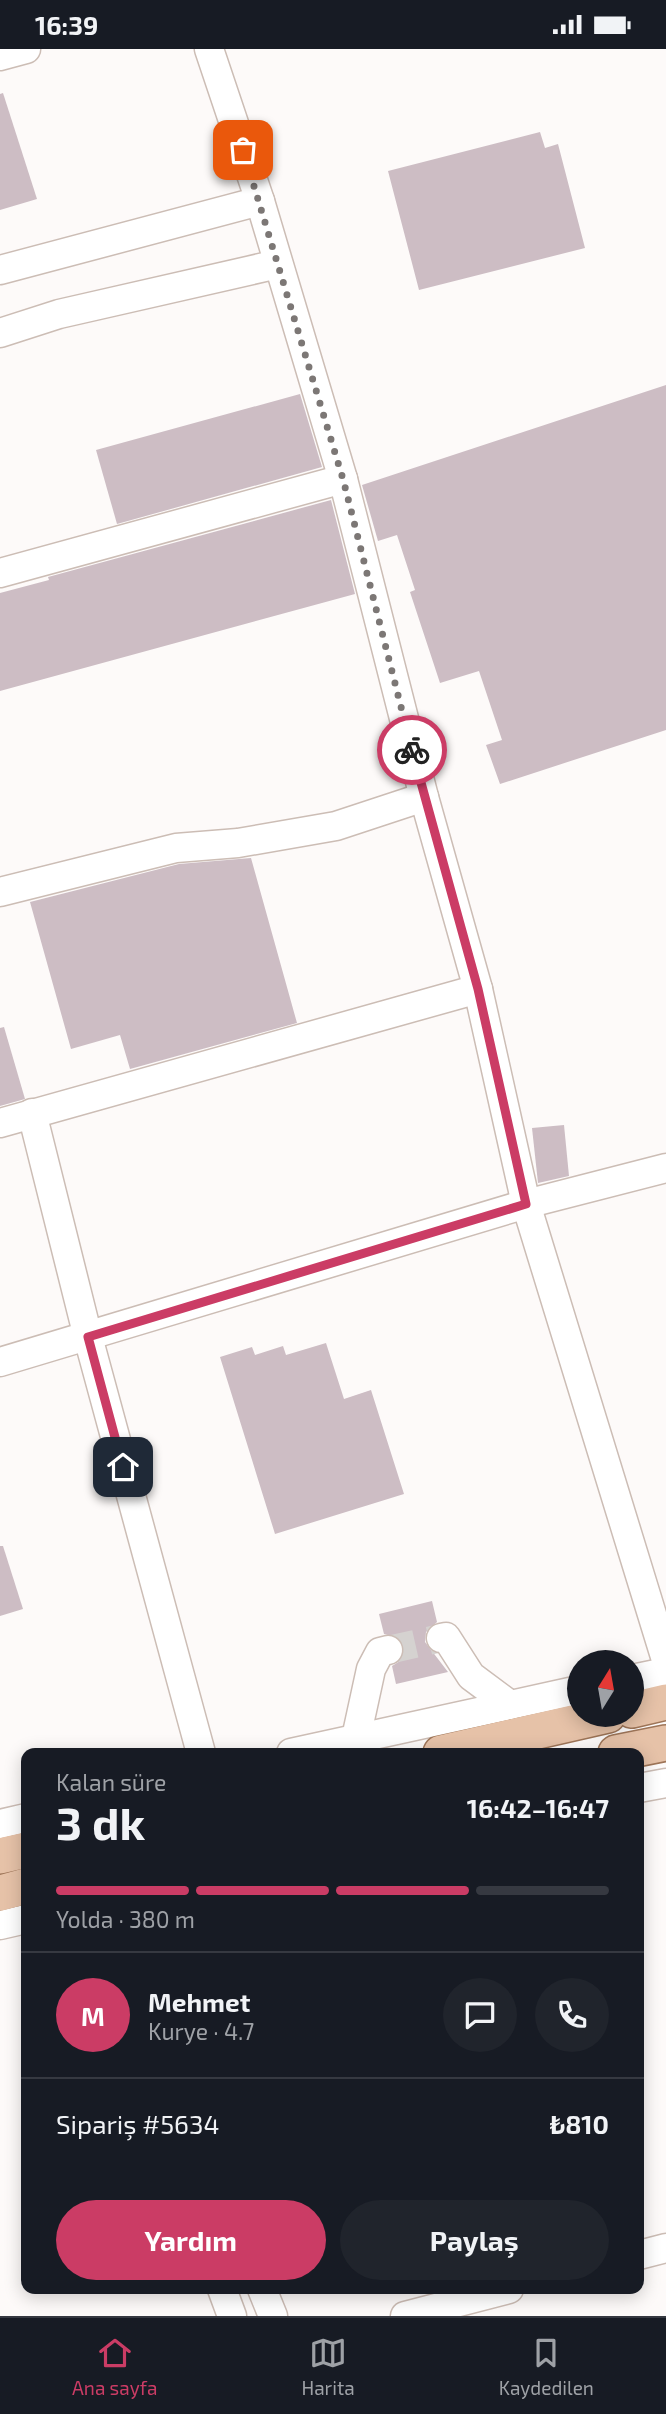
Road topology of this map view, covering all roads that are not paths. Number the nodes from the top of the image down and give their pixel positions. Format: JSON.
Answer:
{"nodes":[{"id":1,"x":26,"y":49,"type":"edge"},
{"id":2,"x":209,"y":49,"type":"edge"},
{"id":3,"x":0,"y":56,"type":"edge"},
{"id":4,"x":260,"y":201,"type":"junction"},
{"id":5,"x":278,"y":264,"type":"junction"},
{"id":6,"x":0,"y":270,"type":"edge"},
{"id":7,"x":0,"y":333,"type":"edge"},
{"id":8,"x":343,"y":479,"type":"junction"},
{"id":9,"x":0,"y":573,"type":"edge"},
{"id":10,"x":424,"y":797,"type":"junction"},
{"id":11,"x":0,"y":892,"type":"edge"},
{"id":12,"x":478,"y":989,"type":"junction"},
{"id":13,"x":32,"y":1113,"type":"junction"},
{"id":14,"x":0,"y":1123,"type":"edge"},
{"id":15,"x":666,"y":1168,"type":"edge"},
{"id":16,"x":526,"y":1204,"type":"junction"},
{"id":17,"x":88,"y":1337,"type":"junction"},
{"id":18,"x":0,"y":1362,"type":"edge"},
{"id":19,"x":441,"y":1638,"type":"dead end"},
{"id":20,"x":388,"y":1650,"type":"tunnel mouth"},
{"id":21,"x":666,"y":1660,"type":"edge"},
{"id":22,"x":666,"y":1672,"type":"edge"},
{"id":23,"x":644,"y":1677,"type":"edge"},
{"id":24,"x":567,"y":1693,"type":"edge"},
{"id":25,"x":666,"y":1702,"type":"edge"},
{"id":26,"x":510,"y":1705,"type":"junction"},
{"id":27,"x":644,"y":1707,"type":"edge"},
{"id":28,"x":567,"y":1724,"type":"edge"},
{"id":29,"x":356,"y":1738,"type":"junction"},
{"id":30,"x":666,"y":1743,"type":"edge"},
{"id":31,"x":200,"y":1748,"type":"edge"},
{"id":32,"x":313,"y":1748,"type":"edge"},
{"id":33,"x":463,"y":1748,"type":"edge"},
{"id":34,"x":641,"y":1748,"type":"edge"},
{"id":35,"x":666,"y":1783,"type":"edge"},
{"id":36,"x":644,"y":1788,"type":"edge"},
{"id":37,"x":21,"y":1819,"type":"edge"},
{"id":38,"x":0,"y":1823,"type":"edge"},
{"id":39,"x":21,"y":1851,"type":"edge"},
{"id":40,"x":0,"y":1856,"type":"edge"},
{"id":41,"x":21,"y":1888,"type":"edge"},
{"id":42,"x":0,"y":1893,"type":"edge"},
{"id":43,"x":21,"y":1920,"type":"edge"},
{"id":44,"x":0,"y":1925,"type":"edge"},
{"id":45,"x":666,"y":2248,"type":"edge"},
{"id":46,"x":644,"y":2254,"type":"edge"},
{"id":47,"x":224,"y":2294,"type":"edge"},
{"id":48,"x":264,"y":2294,"type":"edge"},
{"id":49,"x":490,"y":2294,"type":"edge"},
{"id":50,"x":232,"y":2316,"type":"edge"},
{"id":51,"x":272,"y":2316,"type":"edge"},
{"id":52,"x":405,"y":2316,"type":"edge"}],
"edges":[{"from":1,"to":3,"type":"street"},
{"from":2,"to":4,"type":"street"},
{"from":4,"to":5,"type":"street"},
{"from":4,"to":6,"type":"street"},
{"from":5,"to":7,"type":"street"},
{"from":5,"to":8,"type":"street"},
{"from":8,"to":9,"type":"street"},
{"from":8,"to":10,"type":"street"},
{"from":10,"to":11,"type":"street"},
{"from":10,"to":12,"type":"street"},
{"from":12,"to":13,"type":"street"},
{"from":12,"to":16,"type":"street"},
{"from":13,"to":14,"type":"street"},
{"from":13,"to":17,"type":"street"},
{"from":15,"to":16,"type":"street"},
{"from":16,"to":17,"type":"street"},
{"from":16,"to":21,"type":"street"},
{"from":17,"to":18,"type":"street"},
{"from":17,"to":31,"type":"street"},
{"from":19,"to":26,"type":"street"},
{"from":20,"to":29,"type":"street"},
{"from":22,"to":23,"type":"street"},
{"from":24,"to":26,"type":"street"},
{"from":25,"to":27,"type":"main road"},
{"from":26,"to":29,"type":"street"},
{"from":28,"to":33,"type":"main road"},
{"from":29,"to":32,"type":"street"},
{"from":30,"to":34,"type":"main road"},
{"from":35,"to":36,"type":"street"},
{"from":37,"to":38,"type":"street"},
{"from":39,"to":40,"type":"main road"},
{"from":41,"to":42,"type":"main road"},
{"from":43,"to":44,"type":"street"},
{"from":45,"to":46,"type":"street"},
{"from":47,"to":50,"type":"street"},
{"from":48,"to":51,"type":"street"},
{"from":49,"to":52,"type":"street"}]}
